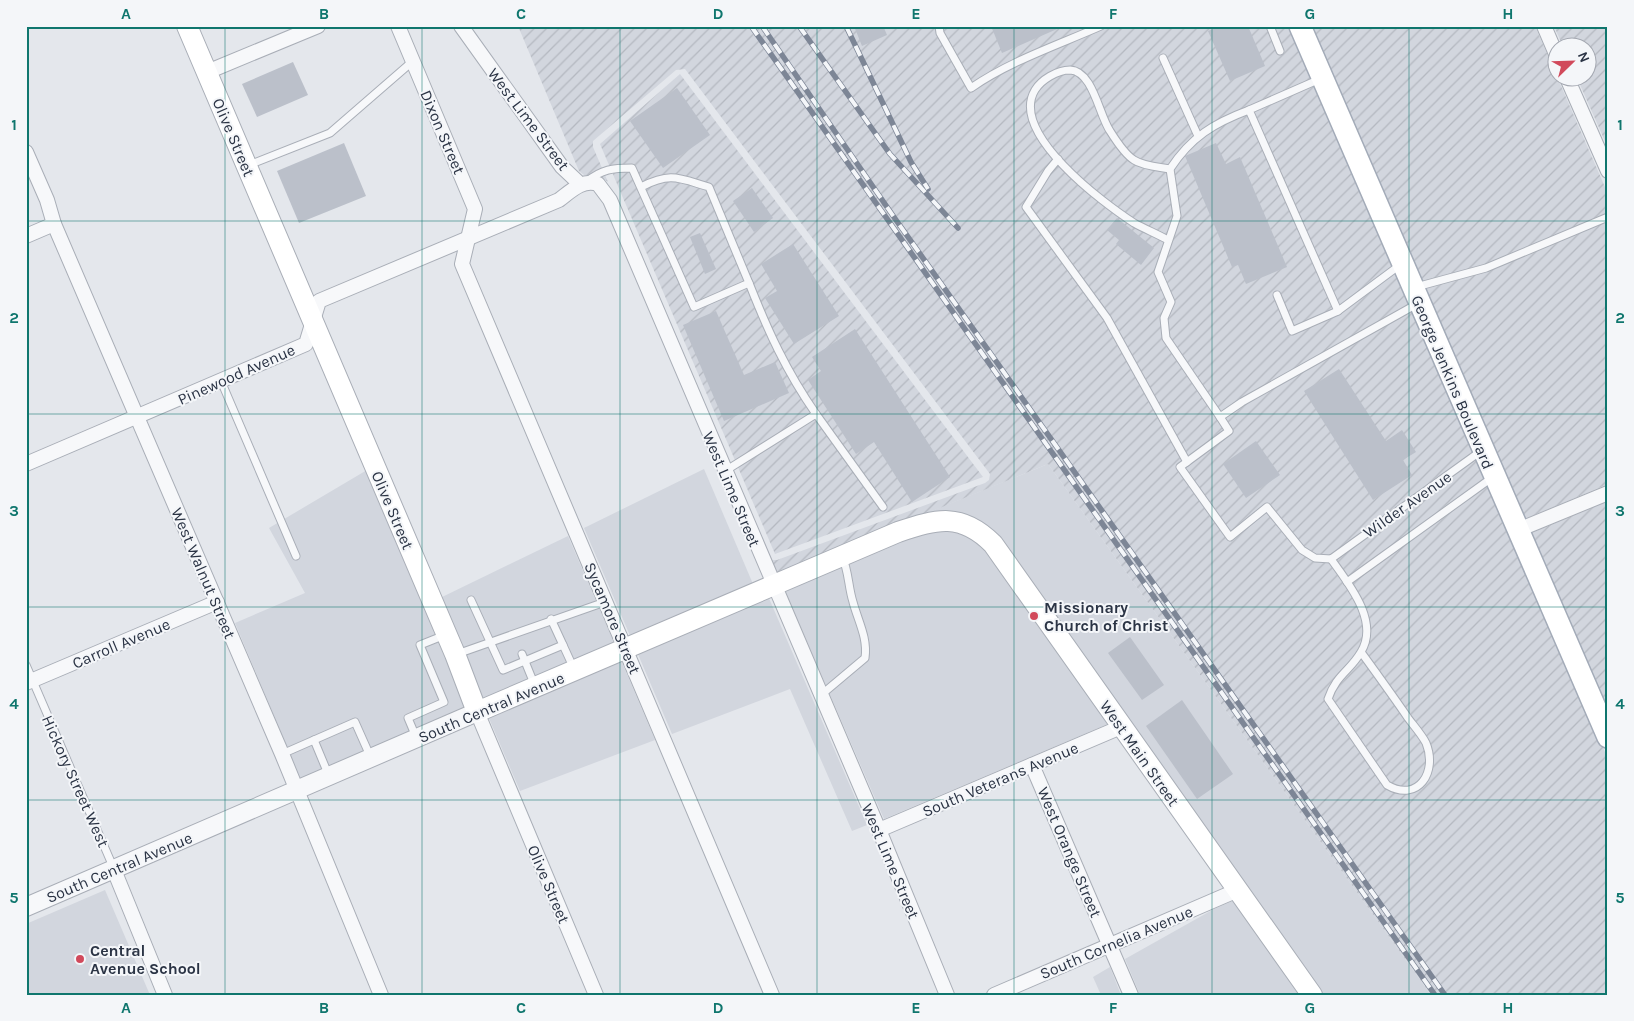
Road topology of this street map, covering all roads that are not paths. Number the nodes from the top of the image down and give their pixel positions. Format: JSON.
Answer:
{"nodes":[{"id":1,"x":188,"y":26,"type":"edge"},
{"id":2,"x":318,"y":26,"type":"edge"},
{"id":3,"x":398,"y":26,"type":"edge"},
{"id":4,"x":461,"y":26,"type":"edge"},
{"id":5,"x":939,"y":26,"type":"edge"},
{"id":6,"x":1102,"y":26,"type":"edge"},
{"id":7,"x":1270,"y":26,"type":"edge"},
{"id":8,"x":1300,"y":26,"type":"edge"},
{"id":9,"x":1544,"y":26,"type":"edge"},
{"id":10,"x":1549,"y":38,"type":"edge"},
{"id":11,"x":1280,"y":51,"type":"dead end"},
{"id":12,"x":1163,"y":58,"type":"dead end"},
{"id":13,"x":413,"y":61,"type":"junction"},
{"id":14,"x":207,"y":72,"type":"junction"},
{"id":15,"x":1322,"y":78,"type":"junction"},
{"id":16,"x":1571,"y":88,"type":"edge"},
{"id":17,"x":1249,"y":110,"type":"junction"},
{"id":18,"x":1198,"y":136,"type":"junction"},
{"id":19,"x":26,"y":152,"type":"edge"},
{"id":20,"x":1058,"y":159,"type":"junction"},
{"id":21,"x":247,"y":166,"type":"junction"},
{"id":22,"x":1170,"y":169,"type":"junction"},
{"id":23,"x":1608,"y":171,"type":"edge"},
{"id":24,"x":583,"y":183,"type":"junction"},
{"id":25,"x":641,"y":187,"type":"junction"},
{"id":26,"x":1608,"y":217,"type":"edge"},
{"id":27,"x":54,"y":224,"type":"junction"},
{"id":28,"x":26,"y":236,"type":"edge"},
{"id":29,"x":468,"y":239,"type":"junction"},
{"id":30,"x":1168,"y":240,"type":"junction"},
{"id":31,"x":1402,"y":263,"type":"junction"},
{"id":32,"x":749,"y":283,"type":"junction"},
{"id":33,"x":1277,"y":295,"type":"dead end"},
{"id":34,"x":1416,"y":295,"type":"junction"},
{"id":35,"x":1338,"y":311,"type":"junction"},
{"id":36,"x":313,"y":323,"type":"junction"},
{"id":37,"x":221,"y":381,"type":"junction"},
{"id":38,"x":816,"y":414,"type":"junction"},
{"id":39,"x":1220,"y":417,"type":"junction"},
{"id":40,"x":137,"y":418,"type":"junction"},
{"id":41,"x":1482,"y":450,"type":"junction"},
{"id":42,"x":1187,"y":462,"type":"junction"},
{"id":43,"x":26,"y":464,"type":"edge"},
{"id":44,"x":724,"y":472,"type":"junction"},
{"id":45,"x":1494,"y":477,"type":"junction"},
{"id":46,"x":1608,"y":493,"type":"edge"},
{"id":47,"x":883,"y":507,"type":"dead end"},
{"id":48,"x":959,"y":522,"type":"joint"},
{"id":49,"x":1518,"y":530,"type":"junction"},
{"id":50,"x":296,"y":556,"type":"dead end"},
{"id":51,"x":842,"y":556,"type":"junction"},
{"id":52,"x":1331,"y":559,"type":"junction"},
{"id":53,"x":1347,"y":582,"type":"junction"},
{"id":54,"x":772,"y":586,"type":"junction"},
{"id":55,"x":471,"y":600,"type":"dead end"},
{"id":56,"x":217,"y":602,"type":"junction"},
{"id":57,"x":605,"y":602,"type":"junction"},
{"id":58,"x":551,"y":619,"type":"junction"},
{"id":59,"x":446,"y":634,"type":"junction"},
{"id":60,"x":489,"y":641,"type":"junction"},
{"id":61,"x":563,"y":645,"type":"junction"},
{"id":62,"x":626,"y":649,"type":"junction"},
{"id":63,"x":1361,"y":652,"type":"junction"},
{"id":64,"x":455,"y":654,"type":"junction"},
{"id":65,"x":522,"y":654,"type":"dead end"},
{"id":66,"x":525,"y":662,"type":"junction"},
{"id":67,"x":26,"y":665,"type":"edge"},
{"id":68,"x":575,"y":670,"type":"junction"},
{"id":69,"x":29,"y":682,"type":"edge"},
{"id":70,"x":535,"y":687,"type":"junction"},
{"id":71,"x":821,"y":695,"type":"junction"},
{"id":72,"x":477,"y":712,"type":"junction"},
{"id":73,"x":1121,"y":727,"type":"junction"},
{"id":74,"x":1608,"y":737,"type":"edge"},
{"id":75,"x":416,"y":739,"type":"junction"},
{"id":76,"x":314,"y":740,"type":"junction"},
{"id":77,"x":282,"y":754,"type":"junction"},
{"id":78,"x":371,"y":758,"type":"junction"},
{"id":79,"x":1032,"y":765,"type":"junction"},
{"id":80,"x":329,"y":776,"type":"junction"},
{"id":81,"x":296,"y":790,"type":"junction"},
{"id":82,"x":879,"y":830,"type":"junction"},
{"id":83,"x":114,"y":870,"type":"junction"},
{"id":84,"x":1238,"y":890,"type":"junction"},
{"id":85,"x":26,"y":907,"type":"edge"},
{"id":86,"x":1110,"y":945,"type":"junction"},
{"id":87,"x":166,"y":995,"type":"edge"},
{"id":88,"x":381,"y":995,"type":"edge"},
{"id":89,"x":596,"y":995,"type":"edge"},
{"id":90,"x":772,"y":995,"type":"edge"},
{"id":91,"x":947,"y":995,"type":"edge"},
{"id":92,"x":994,"y":995,"type":"edge"},
{"id":93,"x":1131,"y":995,"type":"edge"},
{"id":94,"x":1312,"y":995,"type":"edge"}],
"edges":[{"from":1,"to":14,"type":"main road","name":"Olive Street"},
{"from":2,"to":14,"type":"street"},
{"from":3,"to":13,"type":"street","name":"Dixon Street"},
{"from":4,"to":24,"type":"street","name":"West Lime Street"},
{"from":5,"to":6,"type":"lane"},
{"from":7,"to":11,"type":"lane"},
{"from":8,"to":15,"type":"main road","name":"George Jenkins Boulevard"},
{"from":9,"to":10,"type":"street"},
{"from":12,"to":18,"type":"lane"},
{"from":13,"to":21,"type":"lane"},
{"from":13,"to":29,"type":"street","name":"Dixon Street"},
{"from":14,"to":21,"type":"main road","name":"Olive Street"},
{"from":15,"to":17,"type":"lane"},
{"from":15,"to":31,"type":"main road","name":"George Jenkins Boulevard"},
{"from":16,"to":23,"type":"street"},
{"from":17,"to":18,"type":"lane"},
{"from":17,"to":35,"type":"lane"},
{"from":18,"to":22,"type":"lane"},
{"from":19,"to":27,"type":"street","name":"West Walnut Street"},
{"from":20,"to":22,"type":"lane"},
{"from":20,"to":30,"type":"lane"},
{"from":20,"to":42,"type":"lane"},
{"from":21,"to":36,"type":"main road","name":"Olive Street"},
{"from":22,"to":30,"type":"lane"},
{"from":24,"to":25,"type":"lane"},
{"from":24,"to":29,"type":"street","name":"Pinewood Avenue"},
{"from":24,"to":44,"type":"street","name":"West Lime Street"},
{"from":25,"to":32,"type":"lane"},
{"from":25,"to":32,"type":"lane"},
{"from":26,"to":34,"type":"lane"},
{"from":27,"to":28,"type":"street"},
{"from":27,"to":40,"type":"street","name":"West Walnut Street"},
{"from":29,"to":36,"type":"street","name":"Pinewood Avenue"},
{"from":29,"to":57,"type":"street","name":"Sycamore Street"},
{"from":30,"to":39,"type":"lane"},
{"from":31,"to":34,"type":"main road","name":"George Jenkins Boulevard"},
{"from":31,"to":35,"type":"lane"},
{"from":32,"to":38,"type":"lane"},
{"from":33,"to":35,"type":"lane"},
{"from":34,"to":39,"type":"lane"},
{"from":34,"to":41,"type":"main road","name":"George Jenkins Boulevard"},
{"from":36,"to":37,"type":"street","name":"Pinewood Avenue"},
{"from":36,"to":59,"type":"main road","name":"Olive Street"},
{"from":37,"to":40,"type":"street","name":"Pinewood Avenue"},
{"from":37,"to":50,"type":"lane"},
{"from":38,"to":44,"type":"lane"},
{"from":38,"to":47,"type":"lane"},
{"from":39,"to":42,"type":"lane"},
{"from":40,"to":43,"type":"street","name":"Pinewood Avenue"},
{"from":40,"to":56,"type":"street","name":"West Walnut Street"},
{"from":41,"to":45,"type":"main road","name":"George Jenkins Boulevard"},
{"from":41,"to":52,"type":"lane","name":"Wilder Avenue"},
{"from":42,"to":52,"type":"lane"},
{"from":44,"to":54,"type":"street","name":"West Lime Street"},
{"from":45,"to":49,"type":"main road","name":"George Jenkins Boulevard"},
{"from":45,"to":53,"type":"lane","name":"Wilder Avenue"},
{"from":46,"to":49,"type":"street"},
{"from":48,"to":51,"type":"main road","name":"South Central Avenue"},
{"from":48,"to":73,"type":"main road","name":"West Main Street"},
{"from":49,"to":74,"type":"main road","name":"George Jenkins Boulevard"},
{"from":51,"to":54,"type":"main road","name":"South Central Avenue"},
{"from":51,"to":71,"type":"lane"},
{"from":52,"to":53,"type":"lane"},
{"from":53,"to":63,"type":"lane"},
{"from":54,"to":62,"type":"main road","name":"South Central Avenue"},
{"from":54,"to":71,"type":"street","name":"West Lime Street"},
{"from":55,"to":60,"type":"lane"},
{"from":56,"to":69,"type":"street","name":"Carroll Avenue"},
{"from":56,"to":77,"type":"street","name":"West Walnut Street"},
{"from":57,"to":58,"type":"lane"},
{"from":57,"to":62,"type":"street","name":"Sycamore Street"},
{"from":58,"to":60,"type":"lane"},
{"from":58,"to":61,"type":"lane"},
{"from":59,"to":64,"type":"main road","name":"Olive Street"},
{"from":59,"to":75,"type":"lane"},
{"from":60,"to":64,"type":"lane"},
{"from":60,"to":66,"type":"lane"},
{"from":61,"to":66,"type":"lane"},
{"from":61,"to":68,"type":"lane"},
{"from":62,"to":68,"type":"main road","name":"South Central Avenue"},
{"from":62,"to":90,"type":"street","name":"Sycamore Street"},
{"from":63,"to":63,"type":"lane"},
{"from":64,"to":72,"type":"main road","name":"Olive Street"},
{"from":65,"to":66,"type":"lane"},
{"from":66,"to":70,"type":"lane"},
{"from":67,"to":69,"type":"lane","name":"Hickory Street West"},
{"from":68,"to":70,"type":"main road","name":"South Central Avenue"},
{"from":69,"to":83,"type":"lane","name":"Hickory Street West"},
{"from":70,"to":72,"type":"main road","name":"South Central Avenue"},
{"from":71,"to":82,"type":"street","name":"West Lime Street"},
{"from":72,"to":75,"type":"street","name":"South Central Avenue"},
{"from":72,"to":89,"type":"street","name":"Olive Street"},
{"from":73,"to":79,"type":"street","name":"South Veterans Avenue"},
{"from":73,"to":84,"type":"main road","name":"West Main Street"},
{"from":75,"to":78,"type":"street","name":"South Central Avenue"},
{"from":76,"to":77,"type":"lane"},
{"from":76,"to":78,"type":"lane"},
{"from":76,"to":80,"type":"lane"},
{"from":77,"to":81,"type":"street","name":"West Walnut Street"},
{"from":78,"to":80,"type":"street","name":"South Central Avenue"},
{"from":79,"to":82,"type":"street","name":"South Veterans Avenue"},
{"from":79,"to":86,"type":"street","name":"West Orange Street"},
{"from":80,"to":81,"type":"street","name":"South Central Avenue"},
{"from":81,"to":83,"type":"street","name":"South Central Avenue"},
{"from":81,"to":88,"type":"street","name":"West Walnut Street"},
{"from":82,"to":91,"type":"street","name":"West Lime Street"},
{"from":83,"to":85,"type":"street","name":"South Central Avenue"},
{"from":83,"to":87,"type":"street"},
{"from":84,"to":86,"type":"street","name":"South Cornelia Avenue"},
{"from":84,"to":94,"type":"main road","name":"West Main Street"},
{"from":86,"to":92,"type":"street","name":"South Cornelia Avenue"},
{"from":86,"to":93,"type":"street","name":"West Orange Street"}]}
